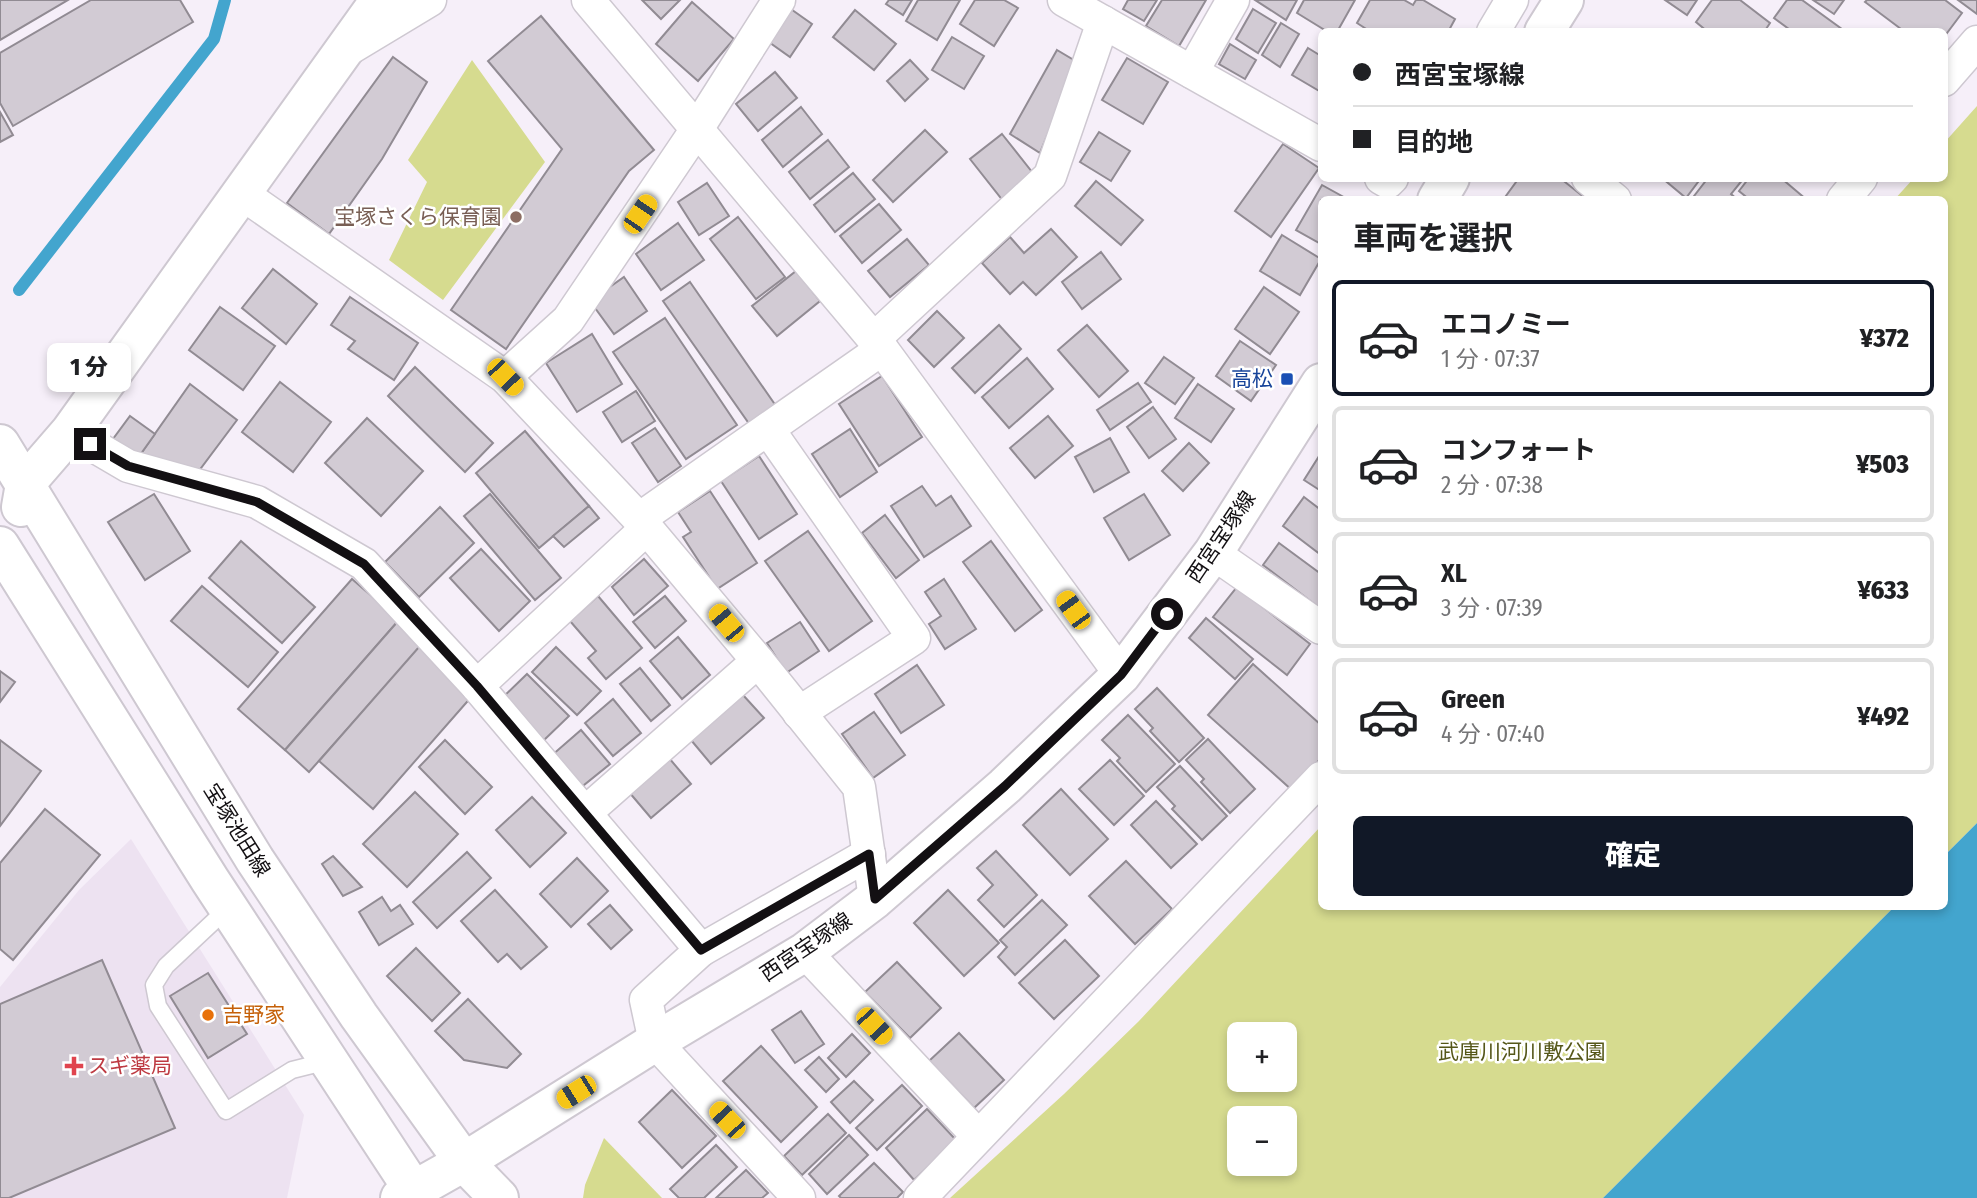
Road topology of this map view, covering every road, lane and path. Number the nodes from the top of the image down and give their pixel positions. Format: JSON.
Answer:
{"nodes":[{"id":1,"x":380,"y":0,"type":"edge"},
{"id":2,"x":429,"y":0,"type":"edge"},
{"id":3,"x":588,"y":0,"type":"edge"},
{"id":4,"x":779,"y":0,"type":"edge"},
{"id":5,"x":1064,"y":0,"type":"edge"},
{"id":6,"x":1233,"y":0,"type":"edge"},
{"id":7,"x":1512,"y":0,"type":"edge"},
{"id":8,"x":1564,"y":0,"type":"edge"},
{"id":9,"x":1103,"y":22,"type":"junction"},
{"id":10,"x":1495,"y":28,"type":"edge"},
{"id":11,"x":1546,"y":28,"type":"edge"},
{"id":12,"x":1977,"y":42,"type":"edge"},
{"id":13,"x":343,"y":52,"type":"junction"},
{"id":14,"x":1192,"y":72,"type":"junction"},
{"id":15,"x":1948,"y":75,"type":"edge"},
{"id":16,"x":697,"y":130,"type":"junction"},
{"id":17,"x":1318,"y":143,"type":"edge"},
{"id":18,"x":1593,"y":182,"type":"edge"},
{"id":19,"x":1858,"y":182,"type":"edge"},
{"id":20,"x":241,"y":193,"type":"junction"},
{"id":21,"x":1610,"y":196,"type":"edge"},
{"id":22,"x":1846,"y":196,"type":"edge"},
{"id":23,"x":878,"y":344,"type":"junction"},
{"id":24,"x":505,"y":377,"type":"junction"},
{"id":25,"x":1318,"y":388,"type":"edge"},
{"id":26,"x":768,"y":429,"type":"junction"},
{"id":27,"x":70,"y":432,"type":"junction"},
{"id":28,"x":0,"y":444,"type":"edge"},
{"id":29,"x":25,"y":484,"type":"junction"},
{"id":30,"x":643,"y":523,"type":"junction"},
{"id":31,"x":1213,"y":553,"type":"junction"},
{"id":32,"x":4,"y":563,"type":"edge"},
{"id":33,"x":1318,"y":626,"type":"edge"},
{"id":34,"x":758,"y":661,"type":"junction"},
{"id":35,"x":1121,"y":675,"type":"junction"},
{"id":36,"x":477,"y":686,"type":"junction"},
{"id":37,"x":799,"y":713,"type":"junction"},
{"id":38,"x":1318,"y":781,"type":"edge"},
{"id":39,"x":585,"y":813,"type":"junction"},
{"id":40,"x":869,"y":854,"type":"junction"},
{"id":41,"x":875,"y":899,"type":"junction"},
{"id":42,"x":228,"y":908,"type":"junction"},
{"id":43,"x":701,"y":950,"type":"junction"},
{"id":44,"x":805,"y":952,"type":"junction"},
{"id":45,"x":655,"y":1042,"type":"junction"},
{"id":46,"x":328,"y":1061,"type":"junction"},
{"id":47,"x":978,"y":1136,"type":"junction"},
{"id":48,"x":464,"y":1161,"type":"junction"},
{"id":49,"x":412,"y":1196,"type":"edge"},
{"id":50,"x":499,"y":1198,"type":"edge"},
{"id":51,"x":799,"y":1198,"type":"edge"},
{"id":52,"x":919,"y":1198,"type":"edge"}],
"edges":[{"from":1,"to":13,"type":"street"},
{"from":2,"to":13,"type":"street"},
{"from":3,"to":16,"type":"street"},
{"from":4,"to":16,"type":"street"},
{"from":5,"to":9,"type":"street"},
{"from":6,"to":14,"type":"street"},
{"from":7,"to":10,"type":"street"},
{"from":8,"to":11,"type":"street"},
{"from":9,"to":14,"type":"street"},
{"from":9,"to":23,"type":"street"},
{"from":12,"to":15,"type":"street"},
{"from":13,"to":20,"type":"street"},
{"from":14,"to":17,"type":"street"},
{"from":16,"to":23,"type":"street"},
{"from":16,"to":24,"type":"street"},
{"from":18,"to":21,"type":"street"},
{"from":19,"to":22,"type":"street"},
{"from":20,"to":24,"type":"street"},
{"from":20,"to":27,"type":"street"},
{"from":23,"to":26,"type":"street"},
{"from":23,"to":35,"type":"street"},
{"from":24,"to":30,"type":"street"},
{"from":25,"to":31,"type":"street","name":"西宮宝塚線"},
{"from":26,"to":30,"type":"street"},
{"from":26,"to":37,"type":"street"},
{"from":27,"to":29,"type":"street"},
{"from":27,"to":36,"type":"street"},
{"from":28,"to":29,"type":"street","name":"宝塚池田線"},
{"from":29,"to":32,"type":"street"},
{"from":29,"to":48,"type":"street","name":"宝塚池田線"},
{"from":30,"to":34,"type":"street"},
{"from":30,"to":36,"type":"street"},
{"from":31,"to":33,"type":"street"},
{"from":31,"to":35,"type":"street","name":"西宮宝塚線"},
{"from":32,"to":42,"type":"street"},
{"from":34,"to":37,"type":"street"},
{"from":34,"to":39,"type":"street"},
{"from":35,"to":41,"type":"street","name":"西宮宝塚線"},
{"from":36,"to":39,"type":"street"},
{"from":37,"to":40,"type":"street"},
{"from":38,"to":47,"type":"street"},
{"from":39,"to":43,"type":"street"},
{"from":40,"to":41,"type":"street"},
{"from":40,"to":43,"type":"street"},
{"from":41,"to":44,"type":"street","name":"西宮宝塚線"},
{"from":42,"to":46,"type":"street"},
{"from":42,"to":46,"type":"lane"},
{"from":43,"to":45,"type":"street"},
{"from":44,"to":45,"type":"street","name":"西宮宝塚線"},
{"from":44,"to":47,"type":"street"},
{"from":45,"to":48,"type":"street","name":"西宮宝塚線"},
{"from":45,"to":51,"type":"street"},
{"from":46,"to":49,"type":"street"},
{"from":47,"to":52,"type":"street"},
{"from":48,"to":49,"type":"street","name":"西宮宝塚線"},
{"from":48,"to":50,"type":"street","name":"宝塚池田線"}]}
